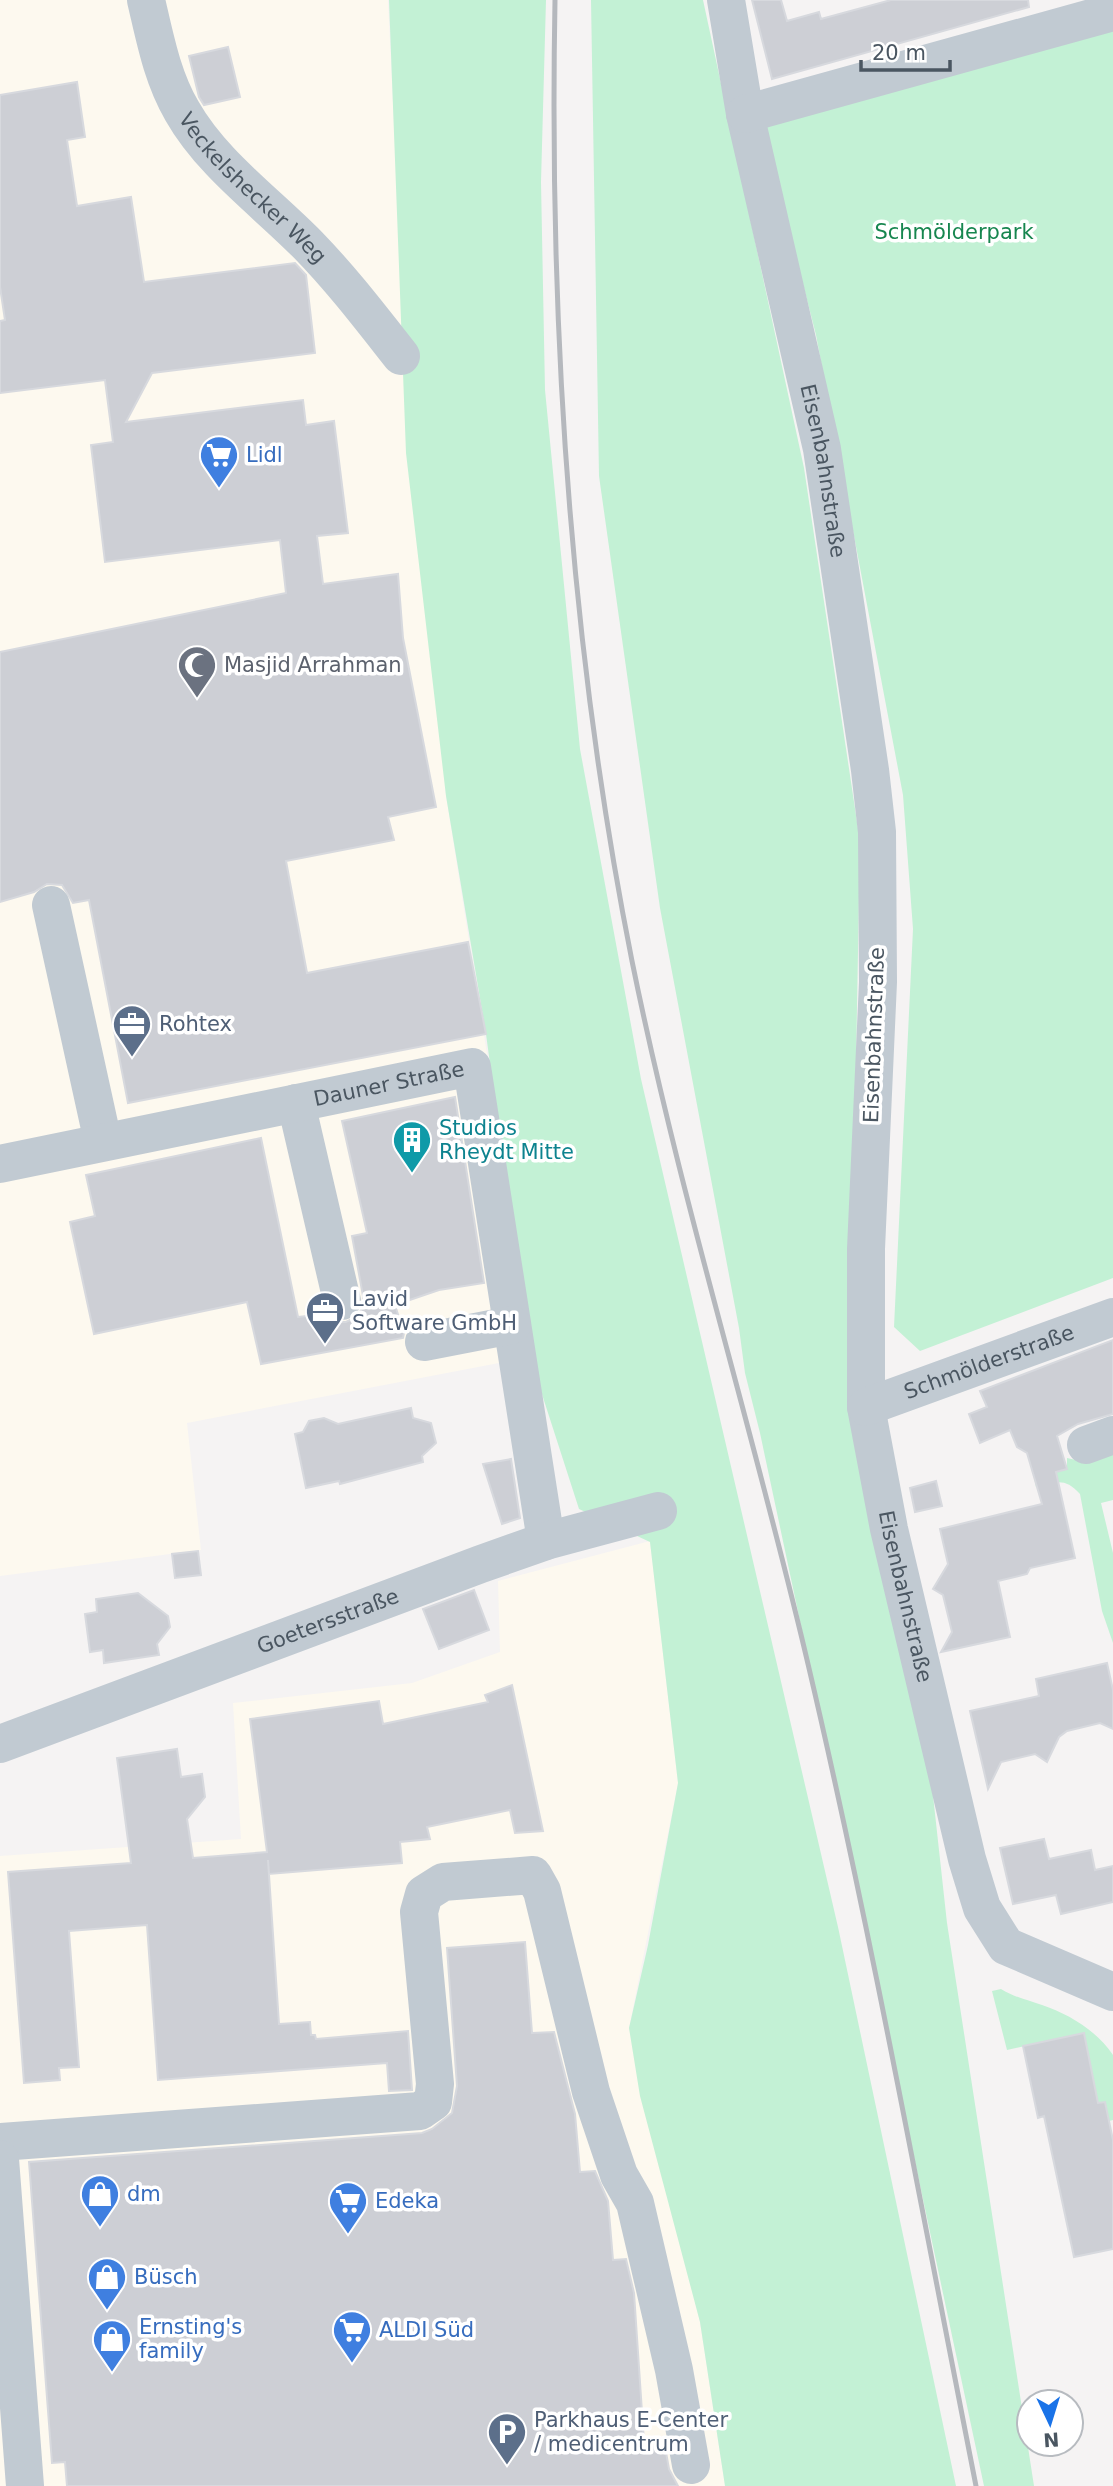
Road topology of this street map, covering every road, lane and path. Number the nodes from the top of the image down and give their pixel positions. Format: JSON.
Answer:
{"nodes":[{"id":1,"x":146,"y":0,"type":"edge"},
{"id":2,"x":726,"y":0,"type":"edge"},
{"id":3,"x":1113,"y":12,"type":"edge"},
{"id":4,"x":1054,"y":14,"type":"edge"},
{"id":5,"x":745,"y":114,"type":"junction"},
{"id":6,"x":401,"y":356,"type":"dead end"},
{"id":7,"x":51,"y":905,"type":"dead end"},
{"id":8,"x":296,"y":1102,"type":"junction"},
{"id":9,"x":103,"y":1142,"type":"junction"},
{"id":10,"x":0,"y":1164,"type":"edge"},
{"id":11,"x":342,"y":1300,"type":"dead end"},
{"id":12,"x":1113,"y":1318,"type":"edge"},
{"id":13,"x":512,"y":1325,"type":"junction"},
{"id":14,"x":424,"y":1342,"type":"dead end"},
{"id":15,"x":866,"y":1407,"type":"junction"},
{"id":16,"x":658,"y":1511,"type":"dead end"},
{"id":17,"x":546,"y":1541,"type":"junction"},
{"id":18,"x":0,"y":1744,"type":"edge"},
{"id":19,"x":1113,"y":1992,"type":"edge"},
{"id":20,"x":0,"y":2142,"type":"edge"},
{"id":21,"x":0,"y":2159,"type":"edge"},
{"id":22,"x":2,"y":2226,"type":"edge"},
{"id":23,"x":688,"y":2471,"type":"edge"},
{"id":24,"x":25,"y":2486,"type":"edge"}],
"edges":[{"from":1,"to":6,"type":"street","name":"Veckelshecker Weg"},
{"from":2,"to":5,"type":"street","name":"Eisenbahnstraße"},
{"from":3,"to":4,"type":"street"},
{"from":4,"to":5,"type":"street"},
{"from":5,"to":15,"type":"street","name":"Eisenbahnstraße"},
{"from":7,"to":9,"type":"street"},
{"from":8,"to":9,"type":"street","name":"Dauner Straße"},
{"from":8,"to":11,"type":"street"},
{"from":8,"to":13,"type":"street","name":"Dauner Straße"},
{"from":9,"to":10,"type":"street","name":"Dauner Straße"},
{"from":12,"to":15,"type":"street","name":"Schmölderstraße"},
{"from":13,"to":14,"type":"street"},
{"from":13,"to":17,"type":"street","name":"Dauner Straße"},
{"from":15,"to":19,"type":"street","name":"Eisenbahnstraße"},
{"from":16,"to":17,"type":"street","name":"Goetersstraße"},
{"from":17,"to":18,"type":"street","name":"Goetersstraße"},
{"from":20,"to":23,"type":"street"},
{"from":21,"to":22,"type":"street"},
{"from":22,"to":24,"type":"street"}]}
